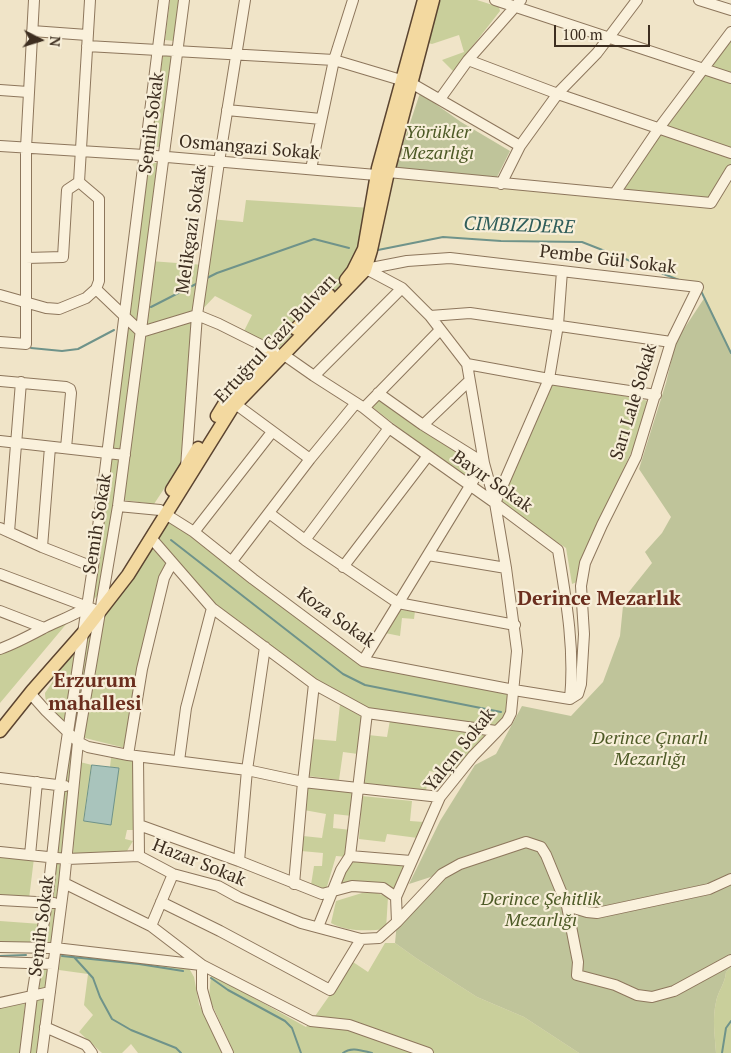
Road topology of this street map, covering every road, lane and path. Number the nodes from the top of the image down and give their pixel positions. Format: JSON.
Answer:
{"nodes":[{"id":1,"x":34,"y":0,"type":"edge"},
{"id":2,"x":90,"y":0,"type":"edge"},
{"id":3,"x":164,"y":0,"type":"edge"},
{"id":4,"x":184,"y":0,"type":"edge"},
{"id":5,"x":244,"y":0,"type":"edge"},
{"id":6,"x":353,"y":0,"type":"edge"},
{"id":7,"x":424,"y":0,"type":"edge"},
{"id":8,"x":433,"y":0,"type":"edge"},
{"id":9,"x":495,"y":0,"type":"edge"},
{"id":10,"x":637,"y":0,"type":"edge"},
{"id":11,"x":699,"y":0,"type":"edge"},
{"id":12,"x":519,"y":3,"type":"edge"},
{"id":13,"x":731,"y":10,"type":"edge"},
{"id":14,"x":32,"y":31,"type":"junction"},
{"id":15,"x":731,"y":32,"type":"edge"},
{"id":16,"x":88,"y":35,"type":"junction"},
{"id":17,"x":608,"y":38,"type":"junction"},
{"id":18,"x":87,"y":46,"type":"junction"},
{"id":19,"x":157,"y":49,"type":"junction"},
{"id":20,"x":178,"y":51,"type":"junction"},
{"id":21,"x":236,"y":54,"type":"junction"},
{"id":22,"x":334,"y":60,"type":"junction"},
{"id":23,"x":468,"y":60,"type":"junction"},
{"id":24,"x":703,"y":69,"type":"junction"},
{"id":25,"x":731,"y":78,"type":"edge"},
{"id":26,"x":406,"y":82,"type":"junction"},
{"id":27,"x":0,"y":90,"type":"edge"},
{"id":28,"x":28,"y":92,"type":"junction"},
{"id":29,"x":558,"y":94,"type":"junction"},
{"id":30,"x":440,"y":99,"type":"junction"},
{"id":31,"x":227,"y":110,"type":"junction"},
{"id":32,"x":322,"y":119,"type":"junction"},
{"id":33,"x":659,"y":128,"type":"junction"},
{"id":34,"x":0,"y":146,"type":"edge"},
{"id":35,"x":520,"y":146,"type":"junction"},
{"id":36,"x":26,"y":148,"type":"junction"},
{"id":37,"x":80,"y":151,"type":"junction"},
{"id":38,"x":731,"y":154,"type":"edge"},
{"id":39,"x":144,"y":155,"type":"junction"},
{"id":40,"x":164,"y":157,"type":"junction"},
{"id":41,"x":218,"y":162,"type":"junction"},
{"id":42,"x":311,"y":169,"type":"junction"},
{"id":43,"x":731,"y":170,"type":"edge"},
{"id":44,"x":382,"y":174,"type":"junction"},
{"id":45,"x":79,"y":182,"type":"junction"},
{"id":46,"x":501,"y":184,"type":"junction"},
{"id":47,"x":615,"y":194,"type":"junction"},
{"id":48,"x":26,"y":258,"type":"junction"},
{"id":49,"x":365,"y":270,"type":"junction"},
{"id":50,"x":562,"y":271,"type":"junction"},
{"id":51,"x":402,"y":288,"type":"junction"},
{"id":52,"x":96,"y":289,"type":"junction"},
{"id":53,"x":0,"y":295,"type":"edge"},
{"id":54,"x":26,"y":302,"type":"junction"},
{"id":55,"x":197,"y":315,"type":"junction"},
{"id":56,"x":430,"y":316,"type":"junction"},
{"id":57,"x":126,"y":317,"type":"junction"},
{"id":58,"x":558,"y":325,"type":"junction"},
{"id":59,"x":440,"y":330,"type":"junction"},
{"id":60,"x":141,"y":332,"type":"junction"},
{"id":61,"x":0,"y":342,"type":"edge"},
{"id":62,"x":671,"y":342,"type":"junction"},
{"id":63,"x":280,"y":353,"type":"junction"},
{"id":64,"x":466,"y":364,"type":"junction"},
{"id":65,"x":314,"y":376,"type":"junction"},
{"id":66,"x":549,"y":379,"type":"junction"},
{"id":67,"x":0,"y":381,"type":"edge"},
{"id":68,"x":469,"y":381,"type":"junction"},
{"id":69,"x":21,"y":382,"type":"junction"},
{"id":70,"x":378,"y":393,"type":"junction"},
{"id":71,"x":656,"y":395,"type":"junction"},
{"id":72,"x":232,"y":401,"type":"junction"},
{"id":73,"x":360,"y":405,"type":"junction"},
{"id":74,"x":423,"y":425,"type":"junction"},
{"id":75,"x":388,"y":428,"type":"junction"},
{"id":76,"x":272,"y":432,"type":"junction"},
{"id":77,"x":0,"y":441,"type":"edge"},
{"id":78,"x":16,"y":443,"type":"junction"},
{"id":79,"x":50,"y":447,"type":"junction"},
{"id":80,"x":66,"y":448,"type":"junction"},
{"id":81,"x":108,"y":453,"type":"junction"},
{"id":82,"x":125,"y":455,"type":"junction"},
{"id":83,"x":428,"y":457,"type":"junction"},
{"id":84,"x":310,"y":459,"type":"junction"},
{"id":85,"x":484,"y":463,"type":"junction"},
{"id":86,"x":186,"y":467,"type":"junction"},
{"id":87,"x":469,"y":486,"type":"junction"},
{"id":88,"x":495,"y":503,"type":"junction"},
{"id":89,"x":118,"y":506,"type":"junction"},
{"id":90,"x":163,"y":512,"type":"junction"},
{"id":91,"x":268,"y":513,"type":"junction"},
{"id":92,"x":4,"y":530,"type":"edge"},
{"id":93,"x":194,"y":532,"type":"junction"},
{"id":94,"x":152,"y":539,"type":"junction"},
{"id":95,"x":305,"y":540,"type":"junction"},
{"id":96,"x":42,"y":548,"type":"junction"},
{"id":97,"x":428,"y":555,"type":"junction"},
{"id":98,"x":232,"y":561,"type":"junction"},
{"id":99,"x":172,"y":563,"type":"junction"},
{"id":100,"x":93,"y":567,"type":"junction"},
{"id":101,"x":343,"y":567,"type":"junction"},
{"id":102,"x":506,"y":568,"type":"junction"},
{"id":103,"x":0,"y":574,"type":"edge"},
{"id":104,"x":398,"y":603,"type":"junction"},
{"id":105,"x":212,"y":608,"type":"junction"},
{"id":106,"x":94,"y":610,"type":"junction"},
{"id":107,"x":0,"y":611,"type":"edge"},
{"id":108,"x":515,"y":625,"type":"junction"},
{"id":109,"x":44,"y":628,"type":"junction"},
{"id":110,"x":83,"y":633,"type":"junction"},
{"id":111,"x":264,"y":646,"type":"junction"},
{"id":112,"x":0,"y":649,"type":"edge"},
{"id":113,"x":363,"y":661,"type":"junction"},
{"id":114,"x":314,"y":684,"type":"junction"},
{"id":115,"x":514,"y":690,"type":"junction"},
{"id":116,"x":30,"y":693,"type":"junction"},
{"id":117,"x":570,"y":699,"type":"junction"},
{"id":118,"x":368,"y":712,"type":"junction"},
{"id":119,"x":0,"y":720,"type":"edge"},
{"id":120,"x":0,"y":731,"type":"edge"},
{"id":121,"x":496,"y":731,"type":"junction"},
{"id":122,"x":68,"y":733,"type":"junction"},
{"id":123,"x":78,"y":742,"type":"junction"},
{"id":124,"x":133,"y":756,"type":"junction"},
{"id":125,"x":179,"y":761,"type":"junction"},
{"id":126,"x":247,"y":770,"type":"junction"},
{"id":127,"x":0,"y":778,"type":"edge"},
{"id":128,"x":37,"y":782,"type":"junction"},
{"id":129,"x":303,"y":782,"type":"junction"},
{"id":130,"x":60,"y":785,"type":"junction"},
{"id":131,"x":73,"y":787,"type":"junction"},
{"id":132,"x":358,"y":788,"type":"junction"},
{"id":133,"x":440,"y":798,"type":"junction"},
{"id":134,"x":139,"y":825,"type":"junction"},
{"id":135,"x":0,"y":852,"type":"edge"},
{"id":136,"x":30,"y":855,"type":"junction"},
{"id":137,"x":139,"y":856,"type":"junction"},
{"id":138,"x":350,"y":856,"type":"junction"},
{"id":139,"x":52,"y":858,"type":"junction"},
{"id":140,"x":67,"y":859,"type":"junction"},
{"id":141,"x":239,"y":861,"type":"junction"},
{"id":142,"x":412,"y":861,"type":"junction"},
{"id":143,"x":173,"y":874,"type":"junction"},
{"id":144,"x":731,"y":880,"type":"edge"},
{"id":145,"x":64,"y":883,"type":"junction"},
{"id":146,"x":294,"y":884,"type":"junction"},
{"id":147,"x":333,"y":892,"type":"junction"},
{"id":148,"x":396,"y":897,"type":"junction"},
{"id":149,"x":0,"y":900,"type":"edge"},
{"id":150,"x":47,"y":902,"type":"junction"},
{"id":151,"x":161,"y":902,"type":"junction"},
{"id":152,"x":61,"y":903,"type":"junction"},
{"id":153,"x":567,"y":906,"type":"junction"},
{"id":154,"x":397,"y":922,"type":"junction"},
{"id":155,"x":151,"y":926,"type":"junction"},
{"id":156,"x":318,"y":928,"type":"junction"},
{"id":157,"x":361,"y":939,"type":"junction"},
{"id":158,"x":0,"y":947,"type":"edge"},
{"id":159,"x":46,"y":956,"type":"junction"},
{"id":160,"x":731,"y":960,"type":"edge"},
{"id":161,"x":0,"y":962,"type":"edge"},
{"id":162,"x":202,"y":965,"type":"junction"},
{"id":163,"x":50,"y":992,"type":"junction"},
{"id":164,"x":32,"y":996,"type":"junction"},
{"id":165,"x":0,"y":1003,"type":"edge"},
{"id":166,"x":45,"y":1027,"type":"junction"},
{"id":167,"x":87,"y":1050,"type":"edge"},
{"id":168,"x":25,"y":1053,"type":"edge"},
{"id":169,"x":42,"y":1053,"type":"edge"},
{"id":170,"x":228,"y":1053,"type":"edge"},
{"id":171,"x":428,"y":1053,"type":"edge"}],
"edges":[{"from":1,"to":14,"type":"street"},
{"from":2,"to":16,"type":"street"},
{"from":3,"to":19,"type":"street","name":"Semih Sokak"},
{"from":4,"to":20,"type":"street","name":"Semih Sokak"},
{"from":5,"to":21,"type":"street","name":"Melikgazi Sokak"},
{"from":6,"to":22,"type":"street"},
{"from":7,"to":26,"type":"main road","name":"Ertuğrul Gazi Bulvarı"},
{"from":8,"to":26,"type":"main road","name":"Ertuğrul Gazi Bulvarı"},
{"from":9,"to":12,"type":"street"},
{"from":10,"to":17,"type":"street"},
{"from":11,"to":13,"type":"street"},
{"from":12,"to":17,"type":"street"},
{"from":12,"to":23,"type":"street"},
{"from":14,"to":16,"type":"street"},
{"from":14,"to":28,"type":"street"},
{"from":15,"to":24,"type":"street"},
{"from":16,"to":18,"type":"street"},
{"from":17,"to":24,"type":"street"},
{"from":17,"to":29,"type":"street"},
{"from":18,"to":19,"type":"street"},
{"from":18,"to":37,"type":"street"},
{"from":19,"to":20,"type":"street"},
{"from":19,"to":39,"type":"street","name":"Semih Sokak"},
{"from":20,"to":21,"type":"street"},
{"from":20,"to":40,"type":"street","name":"Semih Sokak"},
{"from":21,"to":22,"type":"street"},
{"from":21,"to":31,"type":"street","name":"Melikgazi Sokak"},
{"from":22,"to":26,"type":"street"},
{"from":22,"to":32,"type":"street"},
{"from":23,"to":29,"type":"street"},
{"from":23,"to":30,"type":"street"},
{"from":24,"to":25,"type":"street"},
{"from":24,"to":33,"type":"street"},
{"from":26,"to":30,"type":"street"},
{"from":26,"to":44,"type":"main road","name":"Ertuğrul Gazi Bulvarı"},
{"from":27,"to":28,"type":"street"},
{"from":28,"to":36,"type":"street"},
{"from":29,"to":33,"type":"street"},
{"from":29,"to":35,"type":"street"},
{"from":30,"to":35,"type":"street"},
{"from":31,"to":32,"type":"street"},
{"from":31,"to":41,"type":"street","name":"Melikgazi Sokak"},
{"from":32,"to":42,"type":"street"},
{"from":33,"to":38,"type":"street"},
{"from":33,"to":47,"type":"street"},
{"from":34,"to":36,"type":"street","name":"Osmangazi Sokak"},
{"from":35,"to":46,"type":"street"},
{"from":36,"to":37,"type":"street","name":"Osmangazi Sokak"},
{"from":36,"to":48,"type":"street"},
{"from":37,"to":39,"type":"street","name":"Osmangazi Sokak"},
{"from":37,"to":45,"type":"street"},
{"from":39,"to":40,"type":"street","name":"Osmangazi Sokak"},
{"from":39,"to":57,"type":"street","name":"Semih Sokak"},
{"from":40,"to":41,"type":"street","name":"Osmangazi Sokak"},
{"from":40,"to":60,"type":"street","name":"Semih Sokak"},
{"from":41,"to":42,"type":"street","name":"Osmangazi Sokak"},
{"from":41,"to":55,"type":"street","name":"Melikgazi Sokak"},
{"from":42,"to":44,"type":"street","name":"Osmangazi Sokak"},
{"from":43,"to":47,"type":"street","name":"Osmangazi Sokak"},
{"from":44,"to":46,"type":"street","name":"Osmangazi Sokak"},
{"from":44,"to":49,"type":"main road","name":"Ertuğrul Gazi Bulvarı"},
{"from":44,"to":63,"type":"main road","name":"Ertuğrul Gazi Bulvarı"},
{"from":45,"to":48,"type":"street"},
{"from":45,"to":52,"type":"street"},
{"from":46,"to":47,"type":"street","name":"Osmangazi Sokak"},
{"from":48,"to":54,"type":"street"},
{"from":49,"to":50,"type":"street","name":"Pembe Gül Sokak"},
{"from":49,"to":51,"type":"street"},
{"from":49,"to":63,"type":"main road","name":"Ertuğrul Gazi Bulvarı"},
{"from":50,"to":58,"type":"street"},
{"from":50,"to":62,"type":"street","name":"Pembe Gül Sokak"},
{"from":51,"to":56,"type":"street"},
{"from":51,"to":65,"type":"street"},
{"from":52,"to":54,"type":"street"},
{"from":52,"to":57,"type":"street"},
{"from":53,"to":54,"type":"street"},
{"from":54,"to":61,"type":"street"},
{"from":55,"to":60,"type":"street"},
{"from":55,"to":63,"type":"street","name":"Bayır Sokak"},
{"from":55,"to":86,"type":"street","name":"Melikgazi Sokak"},
{"from":56,"to":58,"type":"street","name":"Sarı Lale Sokak"},
{"from":56,"to":59,"type":"street"},
{"from":57,"to":60,"type":"street"},
{"from":57,"to":81,"type":"street","name":"Semih Sokak"},
{"from":58,"to":62,"type":"street","name":"Sarı Lale Sokak"},
{"from":58,"to":66,"type":"street"},
{"from":59,"to":64,"type":"street"},
{"from":59,"to":70,"type":"street"},
{"from":60,"to":82,"type":"street","name":"Semih Sokak"},
{"from":62,"to":71,"type":"street","name":"Sarı Lale Sokak"},
{"from":63,"to":65,"type":"street","name":"Bayır Sokak"},
{"from":63,"to":72,"type":"main road","name":"Ertuğrul Gazi Bulvarı"},
{"from":64,"to":66,"type":"street"},
{"from":64,"to":68,"type":"street"},
{"from":65,"to":73,"type":"street","name":"Bayır Sokak"},
{"from":66,"to":71,"type":"street"},
{"from":66,"to":88,"type":"street"},
{"from":67,"to":69,"type":"street"},
{"from":68,"to":74,"type":"street"},
{"from":68,"to":85,"type":"street"},
{"from":69,"to":78,"type":"street"},
{"from":69,"to":80,"type":"street"},
{"from":70,"to":73,"type":"street"},
{"from":70,"to":74,"type":"street"},
{"from":71,"to":117,"type":"street","name":"Sarı Lale Sokak"},
{"from":72,"to":76,"type":"street"},
{"from":72,"to":86,"type":"main road","name":"Ertuğrul Gazi Bulvarı"},
{"from":72,"to":90,"type":"main road","name":"Ertuğrul Gazi Bulvarı"},
{"from":73,"to":75,"type":"street","name":"Bayır Sokak"},
{"from":73,"to":84,"type":"street"},
{"from":74,"to":85,"type":"street"},
{"from":75,"to":83,"type":"street","name":"Bayır Sokak"},
{"from":75,"to":95,"type":"street"},
{"from":76,"to":84,"type":"street"},
{"from":76,"to":93,"type":"street"},
{"from":77,"to":78,"type":"street"},
{"from":78,"to":79,"type":"street"},
{"from":78,"to":92,"type":"street"},
{"from":79,"to":80,"type":"street"},
{"from":79,"to":96,"type":"street"},
{"from":80,"to":81,"type":"street"},
{"from":81,"to":82,"type":"street"},
{"from":81,"to":100,"type":"street","name":"Semih Sokak"},
{"from":82,"to":89,"type":"street","name":"Semih Sokak"},
{"from":83,"to":87,"type":"street","name":"Bayır Sokak"},
{"from":83,"to":101,"type":"street"},
{"from":84,"to":91,"type":"street"},
{"from":85,"to":87,"type":"street"},
{"from":85,"to":88,"type":"street","name":"Yalçın Sokak"},
{"from":86,"to":90,"type":"main road","name":"Ertuğrul Gazi Bulvarı"},
{"from":87,"to":88,"type":"street","name":"Bayır Sokak"},
{"from":87,"to":97,"type":"street"},
{"from":88,"to":102,"type":"street","name":"Yalçın Sokak"},
{"from":88,"to":117,"type":"street","name":"Bayır Sokak"},
{"from":89,"to":90,"type":"street"},
{"from":89,"to":106,"type":"street","name":"Semih Sokak"},
{"from":90,"to":93,"type":"street","name":"Koza Sokak"},
{"from":90,"to":94,"type":"main road","name":"Ertuğrul Gazi Bulvarı"},
{"from":90,"to":106,"type":"main road","name":"Ertuğrul Gazi Bulvarı"},
{"from":91,"to":95,"type":"street"},
{"from":91,"to":98,"type":"street"},
{"from":92,"to":96,"type":"street"},
{"from":93,"to":98,"type":"street","name":"Koza Sokak"},
{"from":94,"to":99,"type":"street"},
{"from":94,"to":106,"type":"main road","name":"Ertuğrul Gazi Bulvarı"},
{"from":95,"to":101,"type":"street"},
{"from":96,"to":100,"type":"street"},
{"from":97,"to":102,"type":"street"},
{"from":97,"to":104,"type":"street"},
{"from":98,"to":113,"type":"street","name":"Koza Sokak"},
{"from":99,"to":105,"type":"street"},
{"from":99,"to":124,"type":"street"},
{"from":100,"to":106,"type":"street","name":"Semih Sokak"},
{"from":101,"to":104,"type":"street"},
{"from":102,"to":108,"type":"street","name":"Yalçın Sokak"},
{"from":103,"to":106,"type":"street"},
{"from":104,"to":108,"type":"street"},
{"from":104,"to":113,"type":"street"},
{"from":105,"to":111,"type":"street"},
{"from":105,"to":125,"type":"street"},
{"from":106,"to":109,"type":"street"},
{"from":106,"to":110,"type":"main road","name":"Ertuğrul Gazi Bulvarı"},
{"from":106,"to":119,"type":"main road","name":"Ertuğrul Gazi Bulvarı"},
{"from":106,"to":123,"type":"street","name":"Semih Sokak"},
{"from":107,"to":109,"type":"street"},
{"from":108,"to":115,"type":"street","name":"Yalçın Sokak"},
{"from":109,"to":112,"type":"street"},
{"from":110,"to":116,"type":"main road","name":"Ertuğrul Gazi Bulvarı"},
{"from":110,"to":122,"type":"street","name":"Semih Sokak"},
{"from":111,"to":114,"type":"street"},
{"from":111,"to":126,"type":"street"},
{"from":113,"to":115,"type":"street","name":"Koza Sokak"},
{"from":114,"to":118,"type":"street"},
{"from":114,"to":129,"type":"street"},
{"from":115,"to":117,"type":"street","name":"Koza Sokak"},
{"from":115,"to":121,"type":"street","name":"Yalçın Sokak"},
{"from":116,"to":120,"type":"main road","name":"Ertuğrul Gazi Bulvarı"},
{"from":116,"to":122,"type":"street"},
{"from":118,"to":121,"type":"street"},
{"from":118,"to":132,"type":"street"},
{"from":121,"to":133,"type":"street","name":"Yalçın Sokak"},
{"from":122,"to":123,"type":"street"},
{"from":122,"to":130,"type":"street","name":"Semih Sokak"},
{"from":123,"to":124,"type":"street"},
{"from":123,"to":131,"type":"street","name":"Semih Sokak"},
{"from":124,"to":125,"type":"street"},
{"from":124,"to":134,"type":"street"},
{"from":125,"to":126,"type":"street"},
{"from":126,"to":129,"type":"street"},
{"from":126,"to":141,"type":"street"},
{"from":127,"to":128,"type":"street"},
{"from":128,"to":130,"type":"street"},
{"from":128,"to":136,"type":"street"},
{"from":129,"to":132,"type":"street"},
{"from":129,"to":146,"type":"street"},
{"from":130,"to":131,"type":"street"},
{"from":130,"to":139,"type":"street","name":"Semih Sokak"},
{"from":131,"to":140,"type":"street","name":"Semih Sokak"},
{"from":132,"to":133,"type":"street"},
{"from":132,"to":138,"type":"street"},
{"from":133,"to":142,"type":"street","name":"Yalçın Sokak"},
{"from":134,"to":137,"type":"street"},
{"from":134,"to":141,"type":"street"},
{"from":135,"to":136,"type":"street","name":"Hazar Sokak"},
{"from":136,"to":139,"type":"street","name":"Hazar Sokak"},
{"from":137,"to":140,"type":"street","name":"Hazar Sokak"},
{"from":137,"to":143,"type":"street","name":"Hazar Sokak"},
{"from":138,"to":142,"type":"street"},
{"from":138,"to":147,"type":"street"},
{"from":139,"to":140,"type":"street","name":"Hazar Sokak"},
{"from":139,"to":150,"type":"street","name":"Semih Sokak"},
{"from":140,"to":145,"type":"street","name":"Semih Sokak"},
{"from":141,"to":146,"type":"street"},
{"from":142,"to":148,"type":"street","name":"Yalçın Sokak"},
{"from":143,"to":151,"type":"street"},
{"from":143,"to":156,"type":"street","name":"Hazar Sokak"},
{"from":144,"to":153,"type":"street"},
{"from":145,"to":152,"type":"street","name":"Semih Sokak"},
{"from":145,"to":155,"type":"street"},
{"from":146,"to":147,"type":"street"},
{"from":147,"to":148,"type":"street"},
{"from":147,"to":156,"type":"street"},
{"from":148,"to":154,"type":"street","name":"Yalçın Sokak"},
{"from":149,"to":150,"type":"street"},
{"from":150,"to":152,"type":"street"},
{"from":150,"to":159,"type":"street","name":"Semih Sokak"},
{"from":151,"to":155,"type":"street"},
{"from":151,"to":157,"type":"street"},
{"from":152,"to":159,"type":"street","name":"Semih Sokak"},
{"from":153,"to":154,"type":"street"},
{"from":153,"to":160,"type":"street"},
{"from":154,"to":157,"type":"street","name":"Hazar Sokak"},
{"from":155,"to":162,"type":"street"},
{"from":156,"to":157,"type":"street","name":"Hazar Sokak"},
{"from":158,"to":159,"type":"street"},
{"from":159,"to":161,"type":"street"},
{"from":159,"to":162,"type":"street"},
{"from":159,"to":163,"type":"street","name":"Semih Sokak"},
{"from":159,"to":164,"type":"street","name":"Semih Sokak"},
{"from":162,"to":170,"type":"street"},
{"from":162,"to":171,"type":"street"},
{"from":163,"to":164,"type":"street"},
{"from":163,"to":166,"type":"street","name":"Semih Sokak"},
{"from":164,"to":165,"type":"street"},
{"from":164,"to":168,"type":"street","name":"Semih Sokak"},
{"from":166,"to":167,"type":"street"},
{"from":166,"to":169,"type":"street","name":"Semih Sokak"}]}
